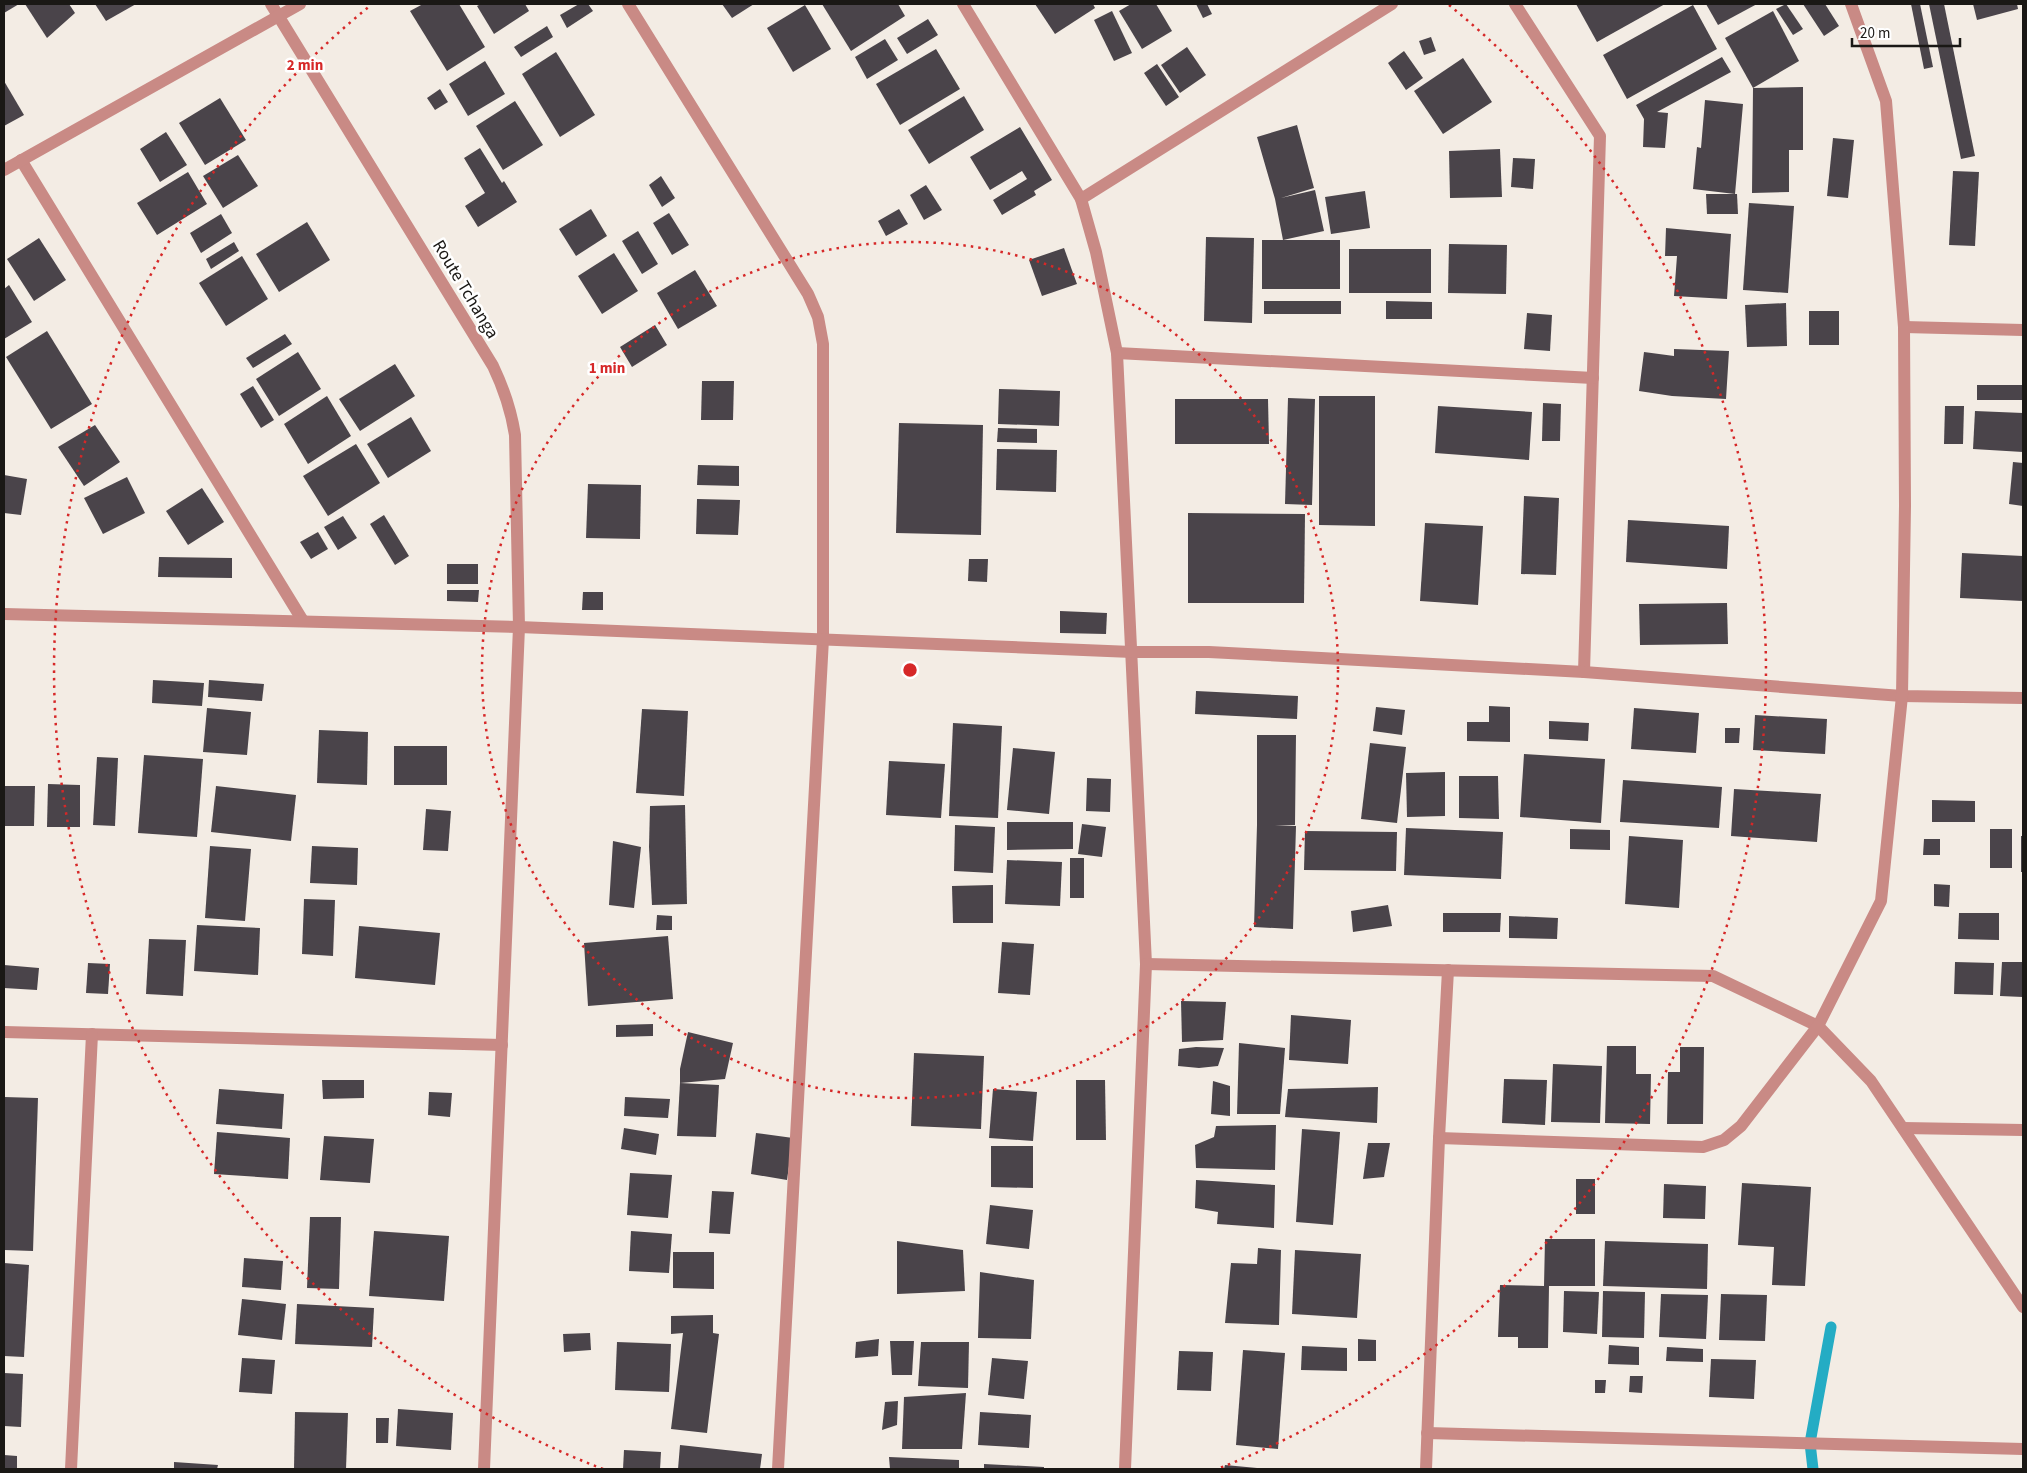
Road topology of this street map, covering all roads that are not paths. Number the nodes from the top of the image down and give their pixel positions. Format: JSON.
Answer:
{"nodes":[{"id":1,"x":271,"y":4,"type":"edge"},
{"id":2,"x":300,"y":4,"type":"edge"},
{"id":3,"x":628,"y":4,"type":"edge"},
{"id":4,"x":964,"y":4,"type":"edge"},
{"id":5,"x":1392,"y":4,"type":"edge"},
{"id":6,"x":1515,"y":4,"type":"edge"},
{"id":7,"x":1851,"y":4,"type":"edge"},
{"id":8,"x":280,"y":17,"type":"junction"},
{"id":9,"x":21,"y":160,"type":"junction"},
{"id":10,"x":4,"y":170,"type":"edge"},
{"id":11,"x":1081,"y":199,"type":"junction"},
{"id":12,"x":1904,"y":327,"type":"junction"},
{"id":13,"x":2023,"y":330,"type":"edge"},
{"id":14,"x":1117,"y":354,"type":"junction"},
{"id":15,"x":1592,"y":378,"type":"junction"},
{"id":16,"x":4,"y":614,"type":"edge"},
{"id":17,"x":303,"y":621,"type":"junction"},
{"id":18,"x":519,"y":627,"type":"junction"},
{"id":19,"x":823,"y":639,"type":"junction"},
{"id":20,"x":1132,"y":652,"type":"junction"},
{"id":21,"x":1584,"y":672,"type":"junction"},
{"id":22,"x":1902,"y":696,"type":"junction"},
{"id":23,"x":2023,"y":698,"type":"edge"},
{"id":24,"x":1146,"y":964,"type":"junction"},
{"id":25,"x":1448,"y":970,"type":"junction"},
{"id":26,"x":1818,"y":1026,"type":"junction"},
{"id":27,"x":4,"y":1032,"type":"edge"},
{"id":28,"x":92,"y":1034,"type":"junction"},
{"id":29,"x":502,"y":1045,"type":"junction"},
{"id":30,"x":1903,"y":1128,"type":"junction"},
{"id":31,"x":2023,"y":1130,"type":"edge"},
{"id":32,"x":1439,"y":1138,"type":"junction"},
{"id":33,"x":2023,"y":1307,"type":"edge"},
{"id":34,"x":1428,"y":1433,"type":"junction"},
{"id":35,"x":2023,"y":1449,"type":"edge"},
{"id":36,"x":71,"y":1469,"type":"edge"},
{"id":37,"x":484,"y":1469,"type":"edge"},
{"id":38,"x":778,"y":1469,"type":"edge"},
{"id":39,"x":1125,"y":1469,"type":"edge"},
{"id":40,"x":1426,"y":1469,"type":"edge"}],
"edges":[{"from":1,"to":8,"type":"street","name":"Route Tchanga"},
{"from":2,"to":8,"type":"street"},
{"from":3,"to":19,"type":"street"},
{"from":4,"to":11,"type":"street"},
{"from":5,"to":11,"type":"street"},
{"from":6,"to":15,"type":"street"},
{"from":7,"to":12,"type":"street"},
{"from":8,"to":9,"type":"street"},
{"from":8,"to":18,"type":"street","name":"Route Tchanga"},
{"from":9,"to":10,"type":"street"},
{"from":9,"to":17,"type":"street"},
{"from":11,"to":14,"type":"street"},
{"from":12,"to":13,"type":"street"},
{"from":12,"to":22,"type":"street"},
{"from":14,"to":15,"type":"street"},
{"from":14,"to":20,"type":"street"},
{"from":15,"to":21,"type":"street"},
{"from":16,"to":17,"type":"street"},
{"from":17,"to":18,"type":"street"},
{"from":18,"to":19,"type":"street"},
{"from":18,"to":29,"type":"street","name":"Route Tchanga"},
{"from":19,"to":20,"type":"street"},
{"from":19,"to":38,"type":"street"},
{"from":20,"to":21,"type":"street"},
{"from":20,"to":24,"type":"street"},
{"from":21,"to":22,"type":"street"},
{"from":22,"to":23,"type":"street"},
{"from":22,"to":26,"type":"street"},
{"from":24,"to":25,"type":"street"},
{"from":24,"to":39,"type":"street"},
{"from":25,"to":26,"type":"street"},
{"from":25,"to":32,"type":"street"},
{"from":26,"to":30,"type":"street"},
{"from":26,"to":32,"type":"street"},
{"from":27,"to":28,"type":"street"},
{"from":28,"to":29,"type":"street"},
{"from":28,"to":36,"type":"street"},
{"from":29,"to":37,"type":"street","name":"Route Tchanga"},
{"from":30,"to":31,"type":"street"},
{"from":30,"to":33,"type":"street"},
{"from":32,"to":34,"type":"street"},
{"from":34,"to":35,"type":"street"},
{"from":34,"to":40,"type":"street"}]}
